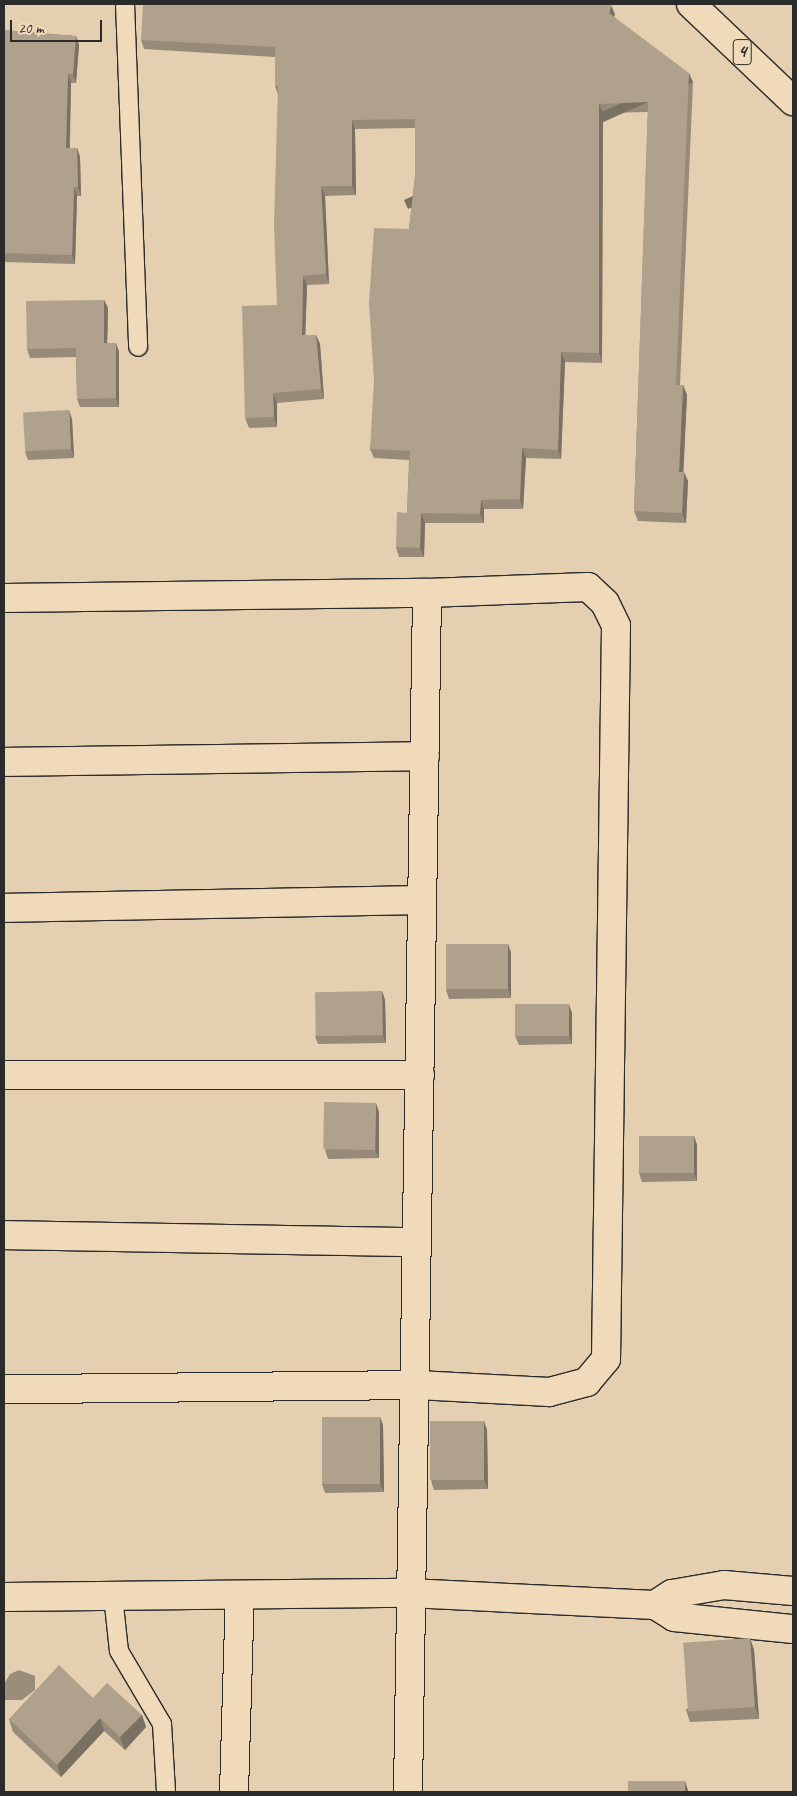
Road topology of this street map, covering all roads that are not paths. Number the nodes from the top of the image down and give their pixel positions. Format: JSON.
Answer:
{"nodes":[{"id":1,"x":125,"y":4,"type":"edge"},
{"id":2,"x":691,"y":4,"type":"edge"},
{"id":3,"x":793,"y":101,"type":"edge"},
{"id":4,"x":138,"y":347,"type":"dead end"},
{"id":5,"x":427,"y":593,"type":"junction"},
{"id":6,"x":4,"y":598,"type":"edge"},
{"id":7,"x":424,"y":756,"type":"junction"},
{"id":8,"x":4,"y":762,"type":"edge"},
{"id":9,"x":422,"y":900,"type":"junction"},
{"id":10,"x":4,"y":908,"type":"edge"},
{"id":11,"x":4,"y":1075,"type":"edge"},
{"id":12,"x":420,"y":1075,"type":"junction"},
{"id":13,"x":4,"y":1236,"type":"edge"},
{"id":14,"x":417,"y":1242,"type":"junction"},
{"id":15,"x":417,"y":1386,"type":"junction"},
{"id":16,"x":4,"y":1389,"type":"edge"},
{"id":17,"x":793,"y":1591,"type":"edge"},
{"id":18,"x":409,"y":1594,"type":"junction"},
{"id":19,"x":240,"y":1595,"type":"junction"},
{"id":20,"x":4,"y":1596,"type":"edge"},
{"id":21,"x":114,"y":1596,"type":"junction"},
{"id":22,"x":655,"y":1605,"type":"junction"},
{"id":23,"x":793,"y":1629,"type":"edge"},
{"id":24,"x":166,"y":1792,"type":"edge"},
{"id":25,"x":234,"y":1792,"type":"edge"},
{"id":26,"x":408,"y":1792,"type":"edge"}],
"edges":[{"from":1,"to":4,"type":"lane"},
{"from":2,"to":3,"type":"main road","number":"4"},
{"from":5,"to":6,"type":"main road"},
{"from":5,"to":7,"type":"main road"},
{"from":5,"to":15,"type":"main road"},
{"from":7,"to":8,"type":"main road"},
{"from":7,"to":9,"type":"main road"},
{"from":9,"to":10,"type":"main road"},
{"from":9,"to":12,"type":"main road"},
{"from":11,"to":12,"type":"main road"},
{"from":12,"to":14,"type":"main road"},
{"from":13,"to":14,"type":"main road"},
{"from":14,"to":15,"type":"main road"},
{"from":15,"to":16,"type":"main road"},
{"from":15,"to":18,"type":"main road"},
{"from":17,"to":22,"type":"main road"},
{"from":18,"to":19,"type":"main road"},
{"from":18,"to":22,"type":"main road"},
{"from":18,"to":26,"type":"main road"},
{"from":19,"to":21,"type":"main road"},
{"from":19,"to":25,"type":"main road"},
{"from":20,"to":21,"type":"main road"},
{"from":21,"to":24,"type":"lane"},
{"from":22,"to":23,"type":"main road"}]}
